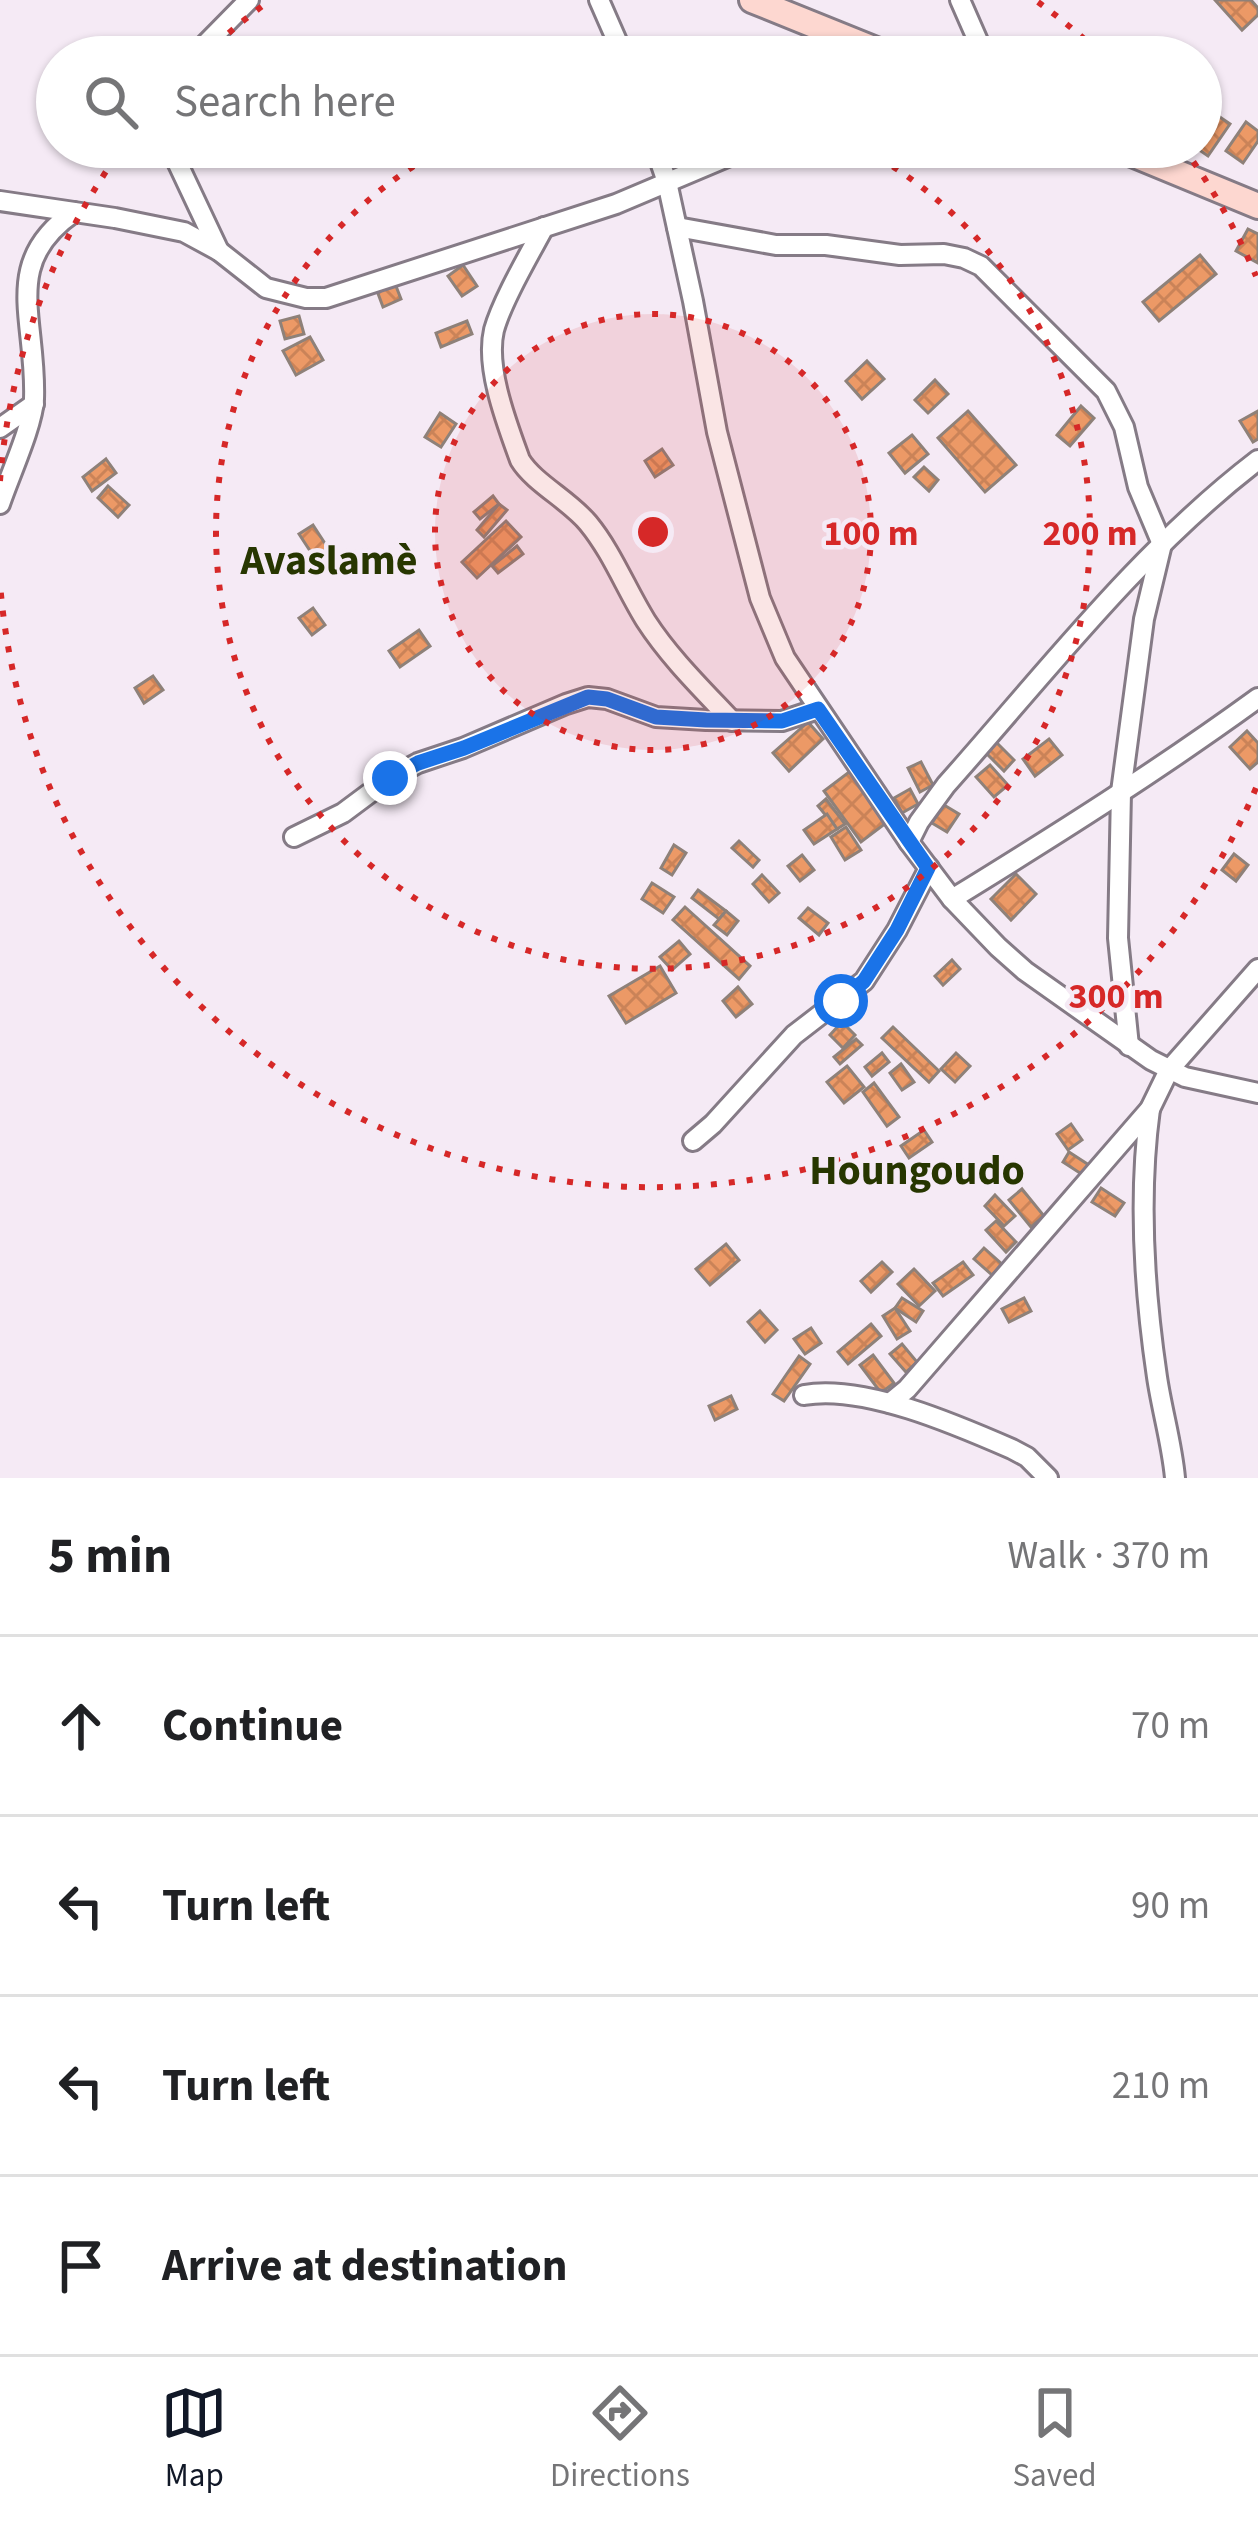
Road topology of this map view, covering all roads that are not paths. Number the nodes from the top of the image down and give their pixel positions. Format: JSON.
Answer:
{"nodes":[{"id":1,"x":249,"y":0,"type":"edge"},
{"id":2,"x":599,"y":0,"type":"edge"},
{"id":3,"x":752,"y":0,"type":"edge"},
{"id":4,"x":960,"y":0,"type":"edge"},
{"id":5,"x":214,"y":36,"type":"edge"},
{"id":6,"x":615,"y":36,"type":"edge"},
{"id":7,"x":841,"y":36,"type":"edge"},
{"id":8,"x":976,"y":36,"type":"edge"},
{"id":9,"x":180,"y":168,"type":"edge"},
{"id":10,"x":662,"y":168,"type":"edge"},
{"id":11,"x":701,"y":168,"type":"edge"},
{"id":12,"x":1166,"y":168,"type":"edge"},
{"id":13,"x":667,"y":182,"type":"junction"},
{"id":14,"x":0,"y":201,"type":"edge"},
{"id":15,"x":1258,"y":206,"type":"edge"},
{"id":16,"x":74,"y":212,"type":"junction"},
{"id":17,"x":544,"y":227,"type":"junction"},
{"id":18,"x":677,"y":227,"type":"junction"},
{"id":19,"x":219,"y":251,"type":"junction"},
{"id":20,"x":34,"y":404,"type":"junction"},
{"id":21,"x":0,"y":428,"type":"edge"},
{"id":22,"x":1258,"y":460,"type":"edge"},
{"id":23,"x":0,"y":504,"type":"edge"},
{"id":24,"x":1162,"y":544,"type":"junction"},
{"id":25,"x":1258,"y":698,"type":"edge"},
{"id":26,"x":818,"y":709,"type":"junction"},
{"id":27,"x":731,"y":721,"type":"junction"},
{"id":28,"x":1121,"y":792,"type":"junction"},
{"id":29,"x":294,"y":837,"type":"dead end"},
{"id":30,"x":909,"y":842,"type":"junction"},
{"id":31,"x":928,"y":868,"type":"junction"},
{"id":32,"x":952,"y":899,"type":"junction"},
{"id":33,"x":1258,"y":969,"type":"edge"},
{"id":34,"x":1129,"y":1046,"type":"junction"},
{"id":35,"x":1169,"y":1070,"type":"junction"},
{"id":36,"x":1258,"y":1093,"type":"edge"},
{"id":37,"x":1150,"y":1108,"type":"junction"},
{"id":38,"x":693,"y":1142,"type":"dead end"},
{"id":39,"x":803,"y":1395,"type":"dead end"},
{"id":40,"x":890,"y":1403,"type":"junction"},
{"id":41,"x":1048,"y":1478,"type":"edge"},
{"id":42,"x":1174,"y":1478,"type":"edge"}],
"edges":[{"from":1,"to":5,"type":"street"},
{"from":2,"to":6,"type":"street"},
{"from":3,"to":7,"type":"street"},
{"from":4,"to":8,"type":"street"},
{"from":9,"to":19,"type":"street"},
{"from":10,"to":13,"type":"street"},
{"from":11,"to":13,"type":"street"},
{"from":12,"to":15,"type":"street"},
{"from":13,"to":17,"type":"street"},
{"from":13,"to":18,"type":"street"},
{"from":14,"to":16,"type":"street"},
{"from":16,"to":19,"type":"street"},
{"from":16,"to":20,"type":"street"},
{"from":17,"to":19,"type":"street"},
{"from":17,"to":27,"type":"street"},
{"from":18,"to":24,"type":"street"},
{"from":18,"to":26,"type":"street"},
{"from":20,"to":21,"type":"street"},
{"from":20,"to":23,"type":"street"},
{"from":22,"to":24,"type":"street"},
{"from":24,"to":28,"type":"street"},
{"from":24,"to":30,"type":"street"},
{"from":25,"to":28,"type":"street"},
{"from":26,"to":27,"type":"street"},
{"from":26,"to":30,"type":"street"},
{"from":27,"to":29,"type":"street"},
{"from":28,"to":32,"type":"street"},
{"from":28,"to":34,"type":"street"},
{"from":30,"to":31,"type":"street"},
{"from":31,"to":32,"type":"street"},
{"from":31,"to":38,"type":"street"},
{"from":32,"to":34,"type":"street"},
{"from":33,"to":35,"type":"street"},
{"from":34,"to":35,"type":"street"},
{"from":35,"to":36,"type":"street"},
{"from":35,"to":37,"type":"street"},
{"from":37,"to":40,"type":"street"},
{"from":37,"to":42,"type":"street"},
{"from":39,"to":40,"type":"street"},
{"from":40,"to":41,"type":"street"}]}
